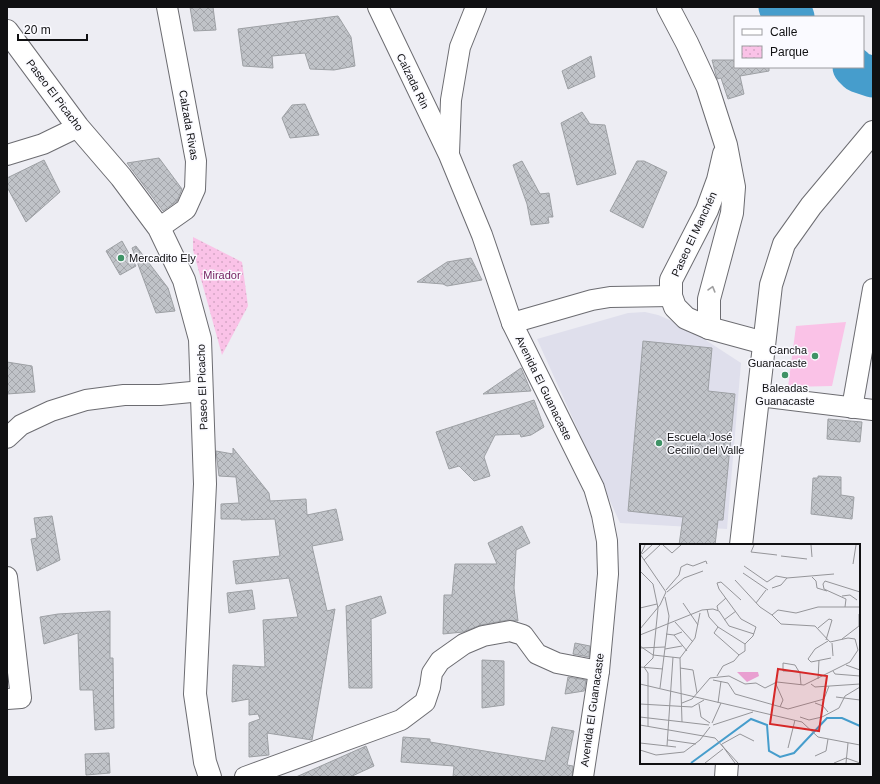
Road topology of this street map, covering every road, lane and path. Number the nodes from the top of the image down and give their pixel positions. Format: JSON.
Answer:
{"nodes":[{"id":1,"x":167,"y":7,"type":"edge"},
{"id":2,"x":378,"y":7,"type":"edge"},
{"id":3,"x":476,"y":7,"type":"edge"},
{"id":4,"x":668,"y":7,"type":"edge"},
{"id":5,"x":7,"y":31,"type":"edge"},
{"id":6,"x":78,"y":127,"type":"junction"},
{"id":7,"x":873,"y":132,"type":"edge"},
{"id":8,"x":726,"y":145,"type":"junction"},
{"id":9,"x":7,"y":155,"type":"edge"},
{"id":10,"x":449,"y":155,"type":"junction"},
{"id":11,"x":159,"y":228,"type":"junction"},
{"id":12,"x":873,"y":290,"type":"edge"},
{"id":13,"x":671,"y":296,"type":"junction"},
{"id":14,"x":512,"y":323,"type":"junction"},
{"id":15,"x":710,"y":328,"type":"junction"},
{"id":16,"x":764,"y":343,"type":"junction"},
{"id":17,"x":202,"y":391,"type":"junction"},
{"id":18,"x":758,"y":396,"type":"junction"},
{"id":19,"x":852,"y":408,"type":"junction"},
{"id":20,"x":873,"y":410,"type":"edge"},
{"id":21,"x":7,"y":438,"type":"edge"},
{"id":22,"x":741,"y":544,"type":"edge"},
{"id":23,"x":7,"y":577,"type":"edge"},
{"id":24,"x":599,"y":671,"type":"junction"},
{"id":25,"x":14,"y":699,"type":"edge"},
{"id":26,"x":727,"y":764,"type":"edge"},
{"id":27,"x":210,"y":777,"type":"edge"},
{"id":28,"x":245,"y":777,"type":"edge"},
{"id":29,"x":583,"y":777,"type":"edge"},
{"id":30,"x":726,"y":777,"type":"edge"}],
"edges":[{"from":1,"to":11,"type":"street","name":"Calzada Rivas"},
{"from":2,"to":10,"type":"street","name":"Calzada Rin"},
{"from":3,"to":10,"type":"street","name":"Avenida El Guanacaste"},
{"from":4,"to":8,"type":"street","name":"Paseo El Manchén"},
{"from":5,"to":6,"type":"street","name":"Paseo El Picacho"},
{"from":6,"to":9,"type":"street"},
{"from":6,"to":11,"type":"street","name":"Paseo El Picacho"},
{"from":7,"to":16,"type":"street"},
{"from":8,"to":13,"type":"street","name":"Paseo El Manchén"},
{"from":15,"to":8,"type":"street","name":"Paseo El Manchén","one_way":true},
{"from":10,"to":14,"type":"street","name":"Avenida El Guanacaste"},
{"from":11,"to":17,"type":"street","name":"Paseo El Picacho"},
{"from":12,"to":19,"type":"street"},
{"from":13,"to":14,"type":"street"},
{"from":13,"to":15,"type":"street"},
{"from":14,"to":24,"type":"street","name":"Avenida El Guanacaste"},
{"from":15,"to":16,"type":"street"},
{"from":16,"to":18,"type":"street"},
{"from":17,"to":21,"type":"street"},
{"from":17,"to":27,"type":"street","name":"Paseo El Picacho"},
{"from":18,"to":19,"type":"street"},
{"from":18,"to":22,"type":"street"},
{"from":19,"to":20,"type":"street"},
{"from":23,"to":25,"type":"street"},
{"from":24,"to":28,"type":"street"},
{"from":24,"to":29,"type":"street","name":"Avenida El Guanacaste"},
{"from":26,"to":30,"type":"street"}]}
